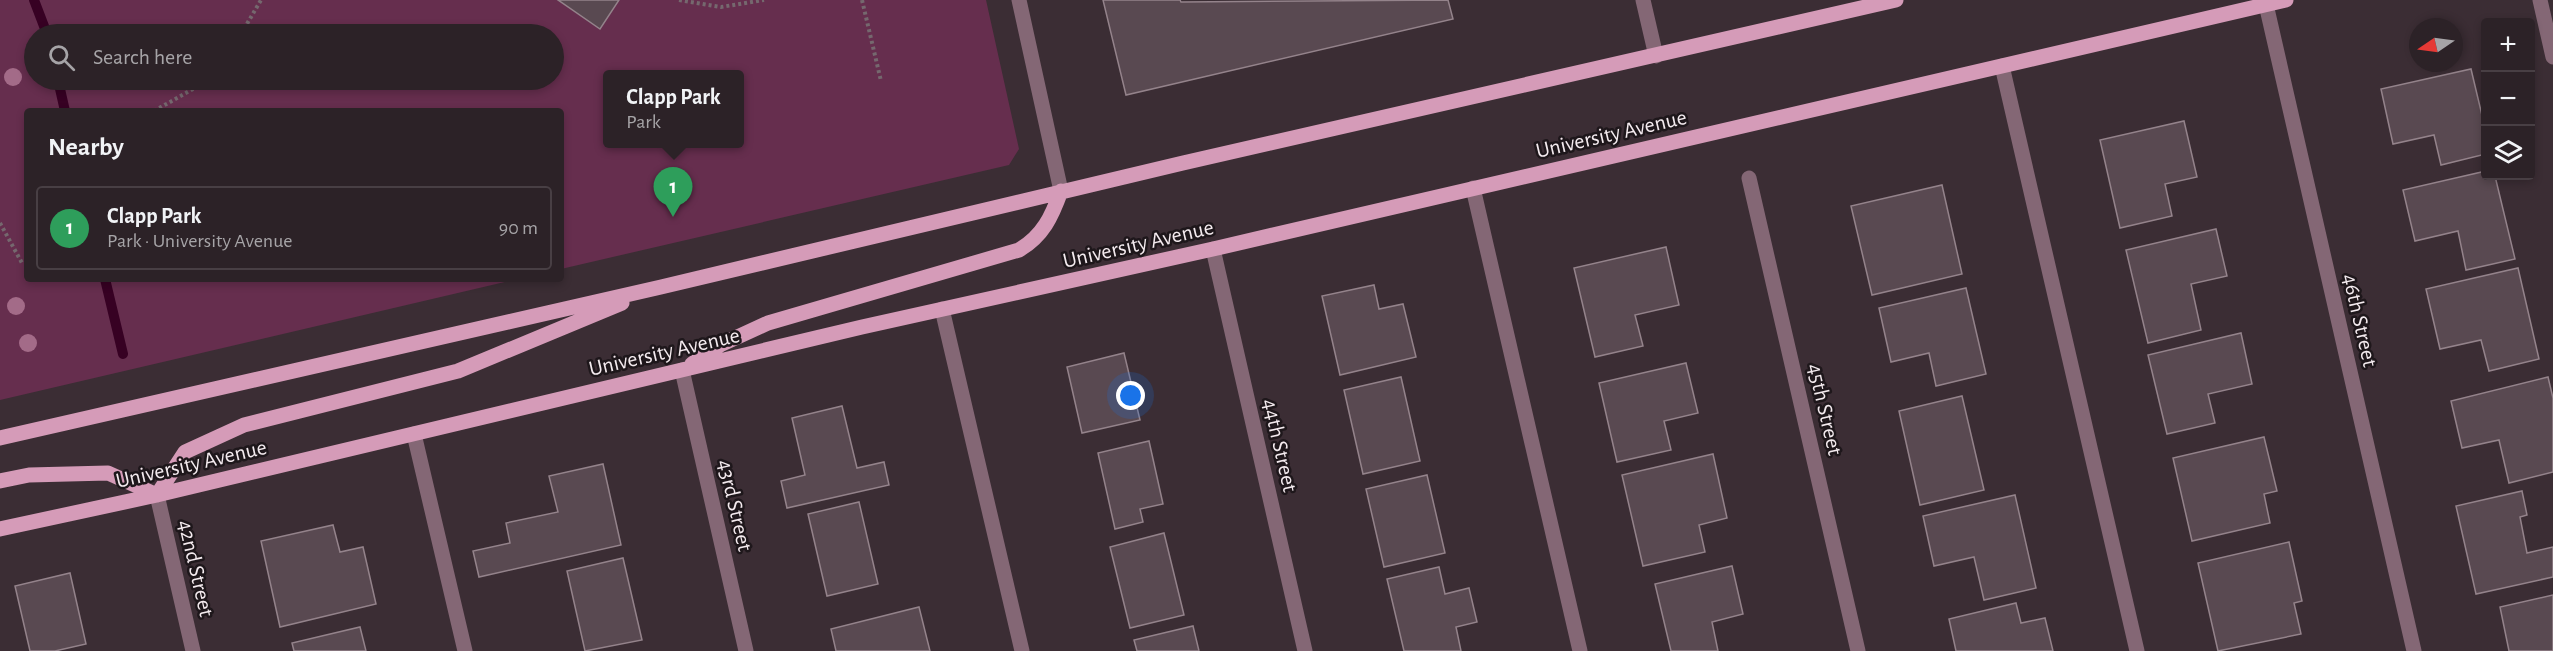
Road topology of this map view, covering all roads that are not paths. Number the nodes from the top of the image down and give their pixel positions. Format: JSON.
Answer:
{"nodes":[{"id":1,"x":1019,"y":0,"type":"edge"},
{"id":2,"x":1643,"y":0,"type":"edge"},
{"id":3,"x":1896,"y":0,"type":"edge"},
{"id":4,"x":2286,"y":0,"type":"edge"},
{"id":5,"x":2540,"y":0,"type":"edge"},
{"id":6,"x":2265,"y":2,"type":"edge"},
{"id":7,"x":1656,"y":56,"type":"junction"},
{"id":8,"x":2553,"y":57,"type":"edge"},
{"id":9,"x":2002,"y":66,"type":"junction"},
{"id":10,"x":1749,"y":178,"type":"dead end"},
{"id":11,"x":1473,"y":188,"type":"junction"},
{"id":12,"x":1061,"y":191,"type":"junction"},
{"id":13,"x":1212,"y":249,"type":"junction"},
{"id":14,"x":661,"y":286,"type":"junction"},
{"id":15,"x":942,"y":309,"type":"junction"},
{"id":16,"x":682,"y":370,"type":"junction"},
{"id":17,"x":414,"y":434,"type":"junction"},
{"id":18,"x":0,"y":438,"type":"edge"},
{"id":19,"x":0,"y":481,"type":"edge"},
{"id":20,"x":157,"y":495,"type":"junction"},
{"id":21,"x":0,"y":529,"type":"edge"},
{"id":22,"x":193,"y":651,"type":"edge"},
{"id":23,"x":465,"y":651,"type":"edge"},
{"id":24,"x":746,"y":651,"type":"edge"},
{"id":25,"x":1022,"y":651,"type":"edge"},
{"id":26,"x":1305,"y":651,"type":"edge"},
{"id":27,"x":1580,"y":651,"type":"edge"},
{"id":28,"x":1858,"y":651,"type":"edge"},
{"id":29,"x":2136,"y":651,"type":"edge"},
{"id":30,"x":2415,"y":651,"type":"edge"}],
"edges":[{"from":1,"to":12,"type":"street"},
{"from":2,"to":7,"type":"street"},
{"from":3,"to":7,"type":"main road"},
{"from":4,"to":6,"type":"main road","name":"University Avenue"},
{"from":5,"to":8,"type":"street"},
{"from":6,"to":9,"type":"main road","name":"University Avenue"},
{"from":6,"to":30,"type":"street","name":"46th Street"},
{"from":7,"to":12,"type":"main road"},
{"from":9,"to":11,"type":"main road","name":"University Avenue"},
{"from":9,"to":29,"type":"street"},
{"from":10,"to":28,"type":"street","name":"45th Street"},
{"from":11,"to":13,"type":"main road","name":"University Avenue"},
{"from":11,"to":27,"type":"street"},
{"from":12,"to":14,"type":"main road"},
{"from":12,"to":16,"type":"main road"},
{"from":13,"to":15,"type":"main road","name":"University Avenue"},
{"from":13,"to":26,"type":"street","name":"44th Street"},
{"from":14,"to":18,"type":"main road"},
{"from":14,"to":20,"type":"main road"},
{"from":15,"to":16,"type":"main road","name":"University Avenue"},
{"from":15,"to":25,"type":"street"},
{"from":16,"to":17,"type":"main road","name":"University Avenue"},
{"from":16,"to":24,"type":"street","name":"43rd Street"},
{"from":17,"to":20,"type":"main road","name":"University Avenue"},
{"from":17,"to":23,"type":"street"},
{"from":19,"to":20,"type":"main road"},
{"from":20,"to":21,"type":"main road","name":"University Avenue"},
{"from":20,"to":22,"type":"street","name":"42nd Street"}]}
